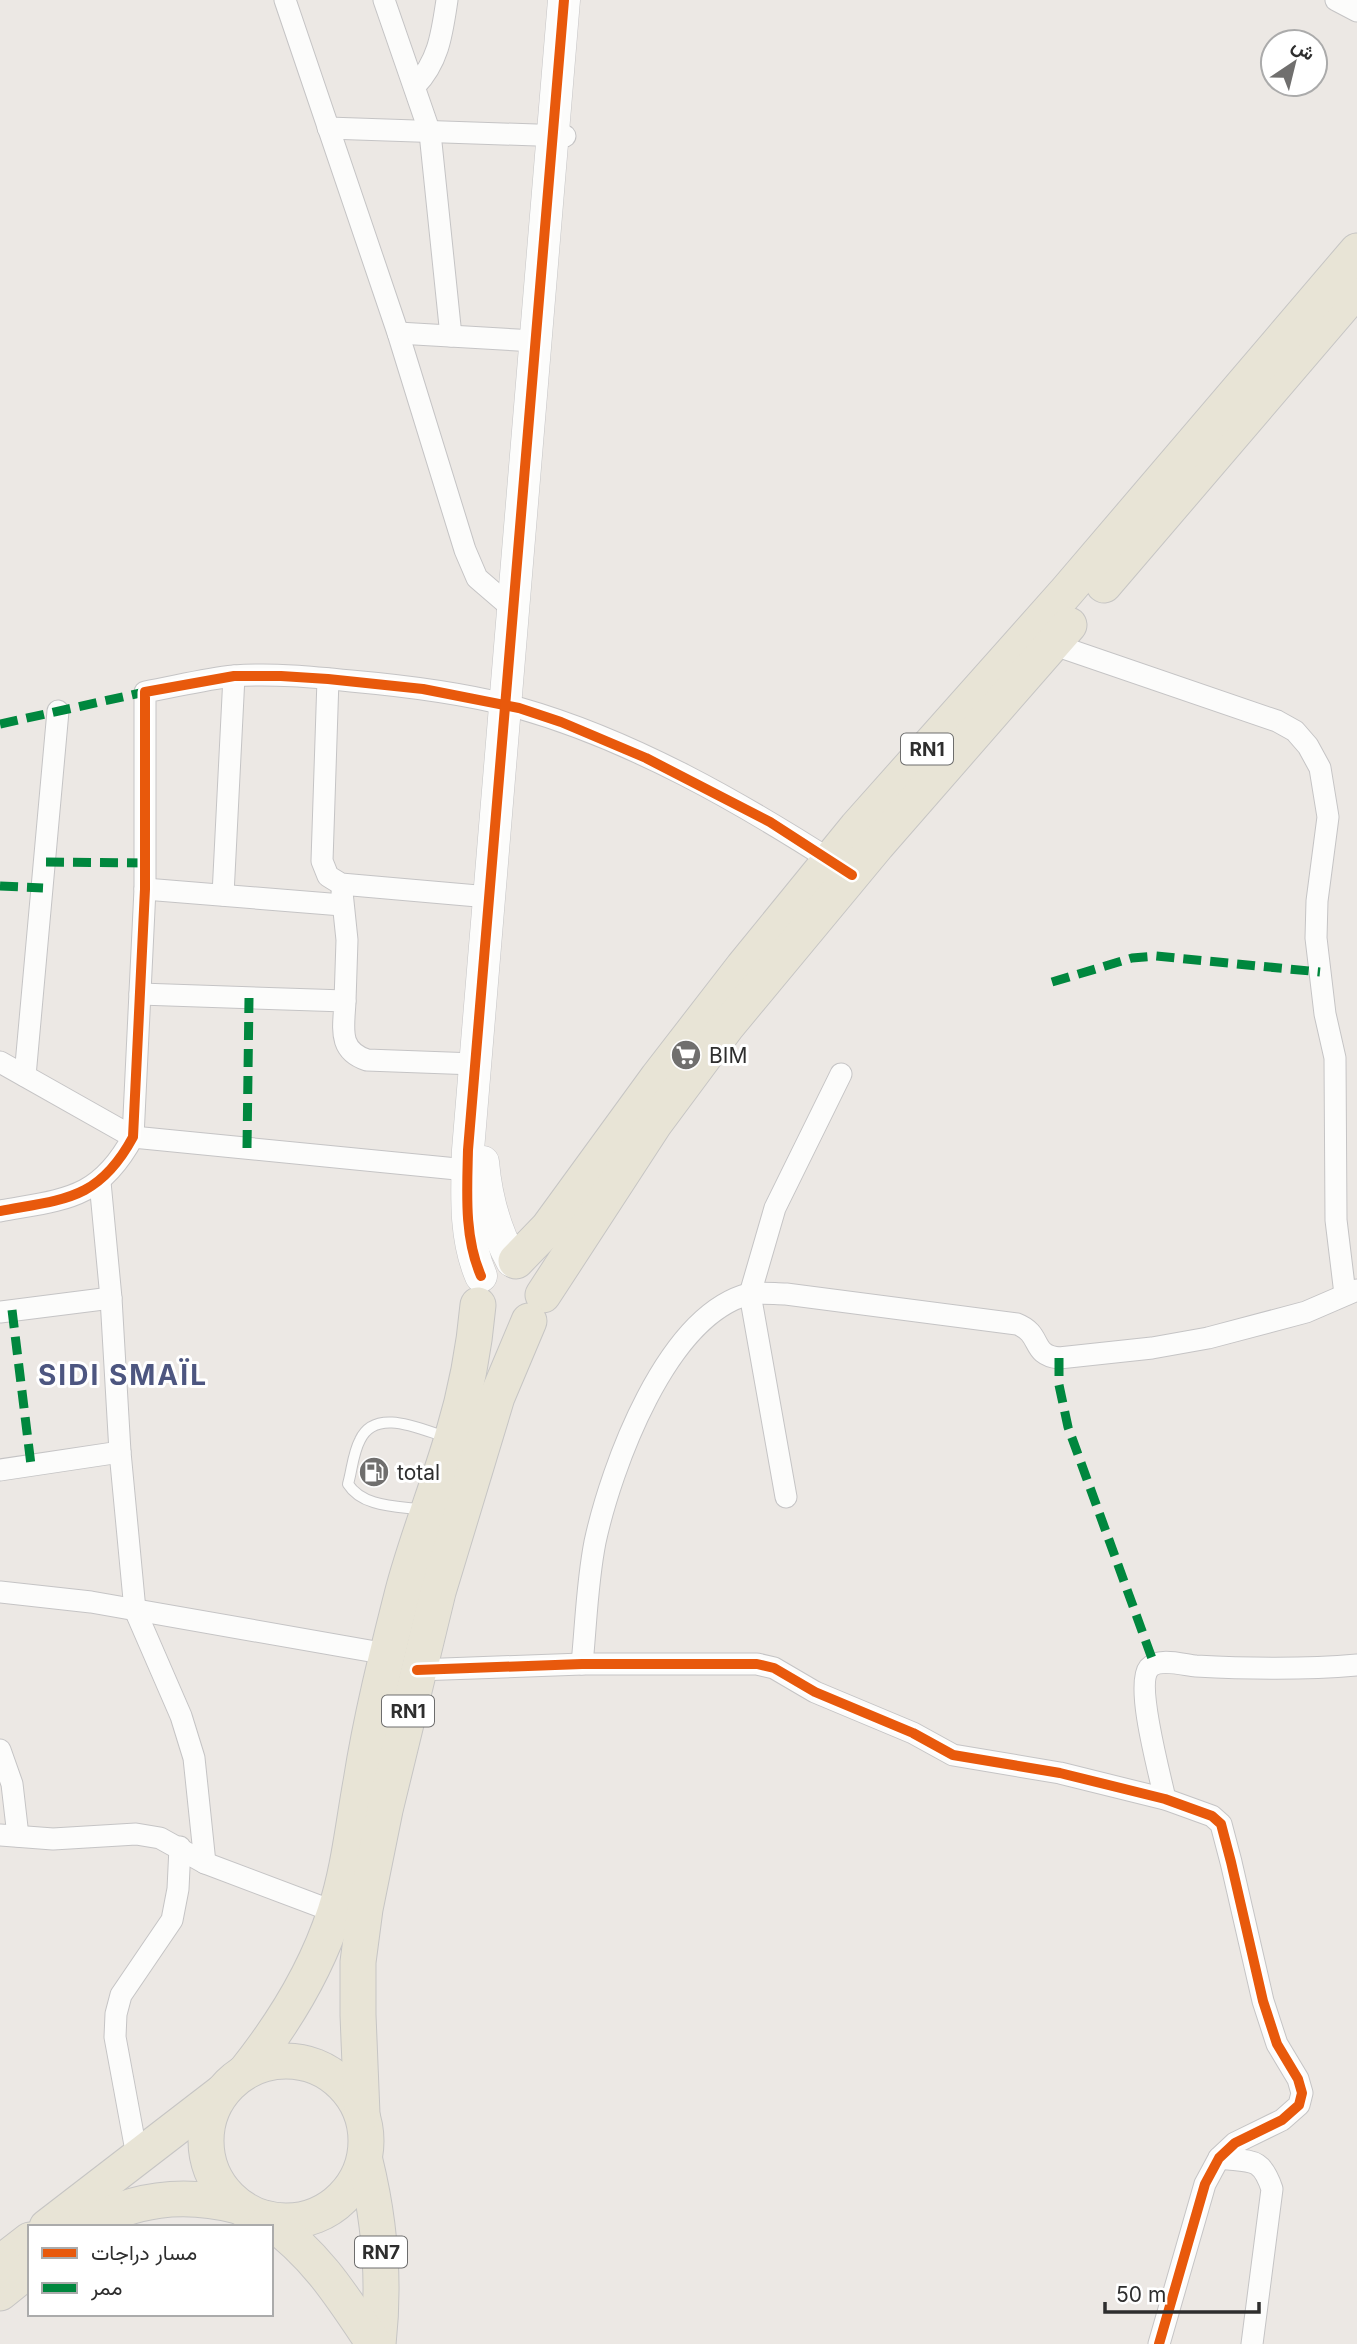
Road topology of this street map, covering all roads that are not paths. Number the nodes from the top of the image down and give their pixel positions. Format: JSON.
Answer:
{"nodes":[{"id":1,"x":285,"y":0,"type":"edge"},
{"id":2,"x":384,"y":0,"type":"edge"},
{"id":3,"x":447,"y":0,"type":"edge"},
{"id":4,"x":564,"y":0,"type":"edge"},
{"id":5,"x":578,"y":0,"type":"edge"},
{"id":6,"x":1336,"y":0,"type":"edge"},
{"id":7,"x":1357,"y":10,"type":"edge"},
{"id":8,"x":415,"y":86,"type":"junction"},
{"id":9,"x":328,"y":128,"type":"junction"},
{"id":10,"x":430,"y":133,"type":"junction"},
{"id":11,"x":560,"y":136,"type":"junction"},
{"id":12,"x":1357,"y":251,"type":"edge"},
{"id":13,"x":1357,"y":289,"type":"edge"},
{"id":14,"x":398,"y":333,"type":"junction"},
{"id":15,"x":451,"y":336,"type":"junction"},
{"id":16,"x":536,"y":341,"type":"junction"},
{"id":17,"x":513,"y":609,"type":"junction"},
{"id":18,"x":1052,"y":644,"type":"junction"},
{"id":19,"x":234,"y":676,"type":"junction"},
{"id":20,"x":328,"y":679,"type":"junction"},
{"id":21,"x":512,"y":706,"type":"junction"},
{"id":22,"x":58,"y":711,"type":"dead end"},
{"id":23,"x":841,"y":868,"type":"junction"},
{"id":24,"x":145,"y":888,"type":"junction"},
{"id":25,"x":342,"y":894,"type":"junction"},
{"id":26,"x":223,"y":895,"type":"junction"},
{"id":27,"x":489,"y":897,"type":"junction"},
{"id":28,"x":140,"y":994,"type":"junction"},
{"id":29,"x":345,"y":1001,"type":"junction"},
{"id":30,"x":0,"y":1062,"type":"edge"},
{"id":31,"x":475,"y":1064,"type":"junction"},
{"id":32,"x":841,"y":1073,"type":"dead end"},
{"id":33,"x":25,"y":1076,"type":"junction"},
{"id":34,"x":133,"y":1137,"type":"junction"},
{"id":35,"x":467,"y":1170,"type":"junction"},
{"id":36,"x":100,"y":1182,"type":"junction"},
{"id":37,"x":0,"y":1211,"type":"edge"},
{"id":38,"x":497,"y":1276,"type":"junction"},
{"id":39,"x":1351,"y":1292,"type":"edge"},
{"id":40,"x":750,"y":1294,"type":"junction"},
{"id":41,"x":111,"y":1298,"type":"junction"},
{"id":42,"x":536,"y":1308,"type":"junction"},
{"id":43,"x":0,"y":1312,"type":"edge"},
{"id":44,"x":452,"y":1439,"type":"junction"},
{"id":45,"x":120,"y":1452,"type":"junction"},
{"id":46,"x":0,"y":1470,"type":"edge"},
{"id":47,"x":786,"y":1497,"type":"dead end"},
{"id":48,"x":427,"y":1510,"type":"junction"},
{"id":49,"x":0,"y":1592,"type":"edge"},
{"id":50,"x":135,"y":1610,"type":"junction"},
{"id":51,"x":387,"y":1654,"type":"junction"},
{"id":52,"x":582,"y":1664,"type":"junction"},
{"id":53,"x":1357,"y":1665,"type":"edge"},
{"id":54,"x":418,"y":1670,"type":"junction"},
{"id":55,"x":0,"y":1750,"type":"edge"},
{"id":56,"x":1165,"y":1799,"type":"junction"},
{"id":57,"x":9,"y":1836,"type":"edge"},
{"id":58,"x":180,"y":1847,"type":"junction"},
{"id":59,"x":205,"y":1863,"type":"junction"},
{"id":60,"x":335,"y":1912,"type":"junction"},
{"id":61,"x":233,"y":2082,"type":"junction"},
{"id":62,"x":362,"y":2114,"type":"junction"},
{"id":63,"x":137,"y":2156,"type":"junction"},
{"id":64,"x":1219,"y":2158,"type":"junction"},
{"id":65,"x":365,"y":2161,"type":"junction"},
{"id":66,"x":253,"y":2213,"type":"junction"},
{"id":67,"x":50,"y":2225,"type":"edge"},
{"id":68,"x":88,"y":2225,"type":"edge"},
{"id":69,"x":270,"y":2225,"type":"edge"},
{"id":70,"x":273,"y":2227,"type":"edge"},
{"id":71,"x":28,"y":2242,"type":"edge"},
{"id":72,"x":0,"y":2263,"type":"edge"},
{"id":73,"x":28,"y":2271,"type":"edge"},
{"id":74,"x":0,"y":2293,"type":"edge"},
{"id":75,"x":376,"y":2344,"type":"edge"},
{"id":76,"x":1159,"y":2344,"type":"edge"},
{"id":77,"x":1252,"y":2344,"type":"edge"}],
"edges":[{"from":1,"to":9,"type":"street"},
{"from":2,"to":8,"type":"street"},
{"from":3,"to":8,"type":"street"},
{"from":4,"to":11,"type":"street"},
{"from":5,"to":11,"type":"street"},
{"from":6,"to":7,"type":"street"},
{"from":8,"to":10,"type":"street"},
{"from":9,"to":10,"type":"street"},
{"from":9,"to":14,"type":"street"},
{"from":10,"to":11,"type":"street"},
{"from":10,"to":15,"type":"street"},
{"from":11,"to":16,"type":"street"},
{"from":11,"to":21,"type":"street"},
{"from":12,"to":23,"type":"main road","number":"RN1"},
{"from":13,"to":18,"type":"main road","number":"RN1"},
{"from":14,"to":15,"type":"street"},
{"from":14,"to":17,"type":"street"},
{"from":15,"to":16,"type":"street"},
{"from":16,"to":17,"type":"street"},
{"from":17,"to":21,"type":"street"},
{"from":18,"to":23,"type":"main road","number":"RN1"},
{"from":18,"to":39,"type":"street"},
{"from":19,"to":20,"type":"street"},
{"from":19,"to":24,"type":"street"},
{"from":19,"to":26,"type":"street"},
{"from":20,"to":21,"type":"street"},
{"from":20,"to":25,"type":"street"},
{"from":21,"to":23,"type":"street"},
{"from":21,"to":27,"type":"street"},
{"from":21,"to":38,"type":"street"},
{"from":22,"to":33,"type":"street"},
{"from":23,"to":38,"type":"main road","number":"RN1"},
{"from":23,"to":42,"type":"main road","number":"RN1"},
{"from":24,"to":26,"type":"street"},
{"from":24,"to":28,"type":"street"},
{"from":25,"to":26,"type":"street"},
{"from":25,"to":27,"type":"street"},
{"from":25,"to":29,"type":"street"},
{"from":27,"to":31,"type":"street"},
{"from":28,"to":29,"type":"street"},
{"from":28,"to":34,"type":"street"},
{"from":29,"to":31,"type":"street"},
{"from":30,"to":33,"type":"street"},
{"from":31,"to":35,"type":"street"},
{"from":32,"to":40,"type":"street"},
{"from":33,"to":34,"type":"street"},
{"from":34,"to":35,"type":"street"},
{"from":34,"to":36,"type":"street"},
{"from":35,"to":38,"type":"street"},
{"from":36,"to":37,"type":"street"},
{"from":36,"to":41,"type":"street"},
{"from":38,"to":42,"type":"main road"},
{"from":38,"to":42,"type":"main road"},
{"from":38,"to":44,"type":"main road","number":"RN1"},
{"from":39,"to":40,"type":"street"},
{"from":40,"to":47,"type":"street"},
{"from":40,"to":52,"type":"street"},
{"from":41,"to":43,"type":"street"},
{"from":41,"to":45,"type":"street"},
{"from":42,"to":54,"type":"main road","number":"RN1"},
{"from":44,"to":48,"type":"main road","number":"RN1"},
{"from":44,"to":48,"type":"lane"},
{"from":45,"to":46,"type":"street"},
{"from":45,"to":50,"type":"street"},
{"from":48,"to":51,"type":"main road","number":"RN1"},
{"from":49,"to":50,"type":"street"},
{"from":50,"to":51,"type":"street"},
{"from":50,"to":59,"type":"street"},
{"from":51,"to":60,"type":"main road","number":"RN1"},
{"from":52,"to":54,"type":"street"},
{"from":52,"to":56,"type":"street"},
{"from":53,"to":56,"type":"street"},
{"from":54,"to":62,"type":"main road","number":"RN1"},
{"from":55,"to":57,"type":"street"},
{"from":56,"to":64,"type":"street"},
{"from":57,"to":58,"type":"street"},
{"from":58,"to":59,"type":"street"},
{"from":58,"to":63,"type":"street"},
{"from":59,"to":60,"type":"street"},
{"from":60,"to":61,"type":"main road","number":"RN1"},
{"from":61,"to":62,"type":"main road","number":"RN1"},
{"from":61,"to":63,"type":"main road","number":"RN1"},
{"from":61,"to":66,"type":"main road","number":"RN1"},
{"from":62,"to":65,"type":"main road","number":"RN1"},
{"from":63,"to":67,"type":"main road","number":"RN1"},
{"from":64,"to":76,"type":"street"},
{"from":64,"to":77,"type":"street"},
{"from":65,"to":66,"type":"main road","number":"RN1"},
{"from":65,"to":75,"type":"main road","number":"RN7"},
{"from":66,"to":68,"type":"main road","number":"RN1"},
{"from":66,"to":69,"type":"main road","number":"RN7"},
{"from":70,"to":75,"type":"main road","number":"RN7"},
{"from":71,"to":72,"type":"main road"},
{"from":73,"to":74,"type":"main road"}]}
